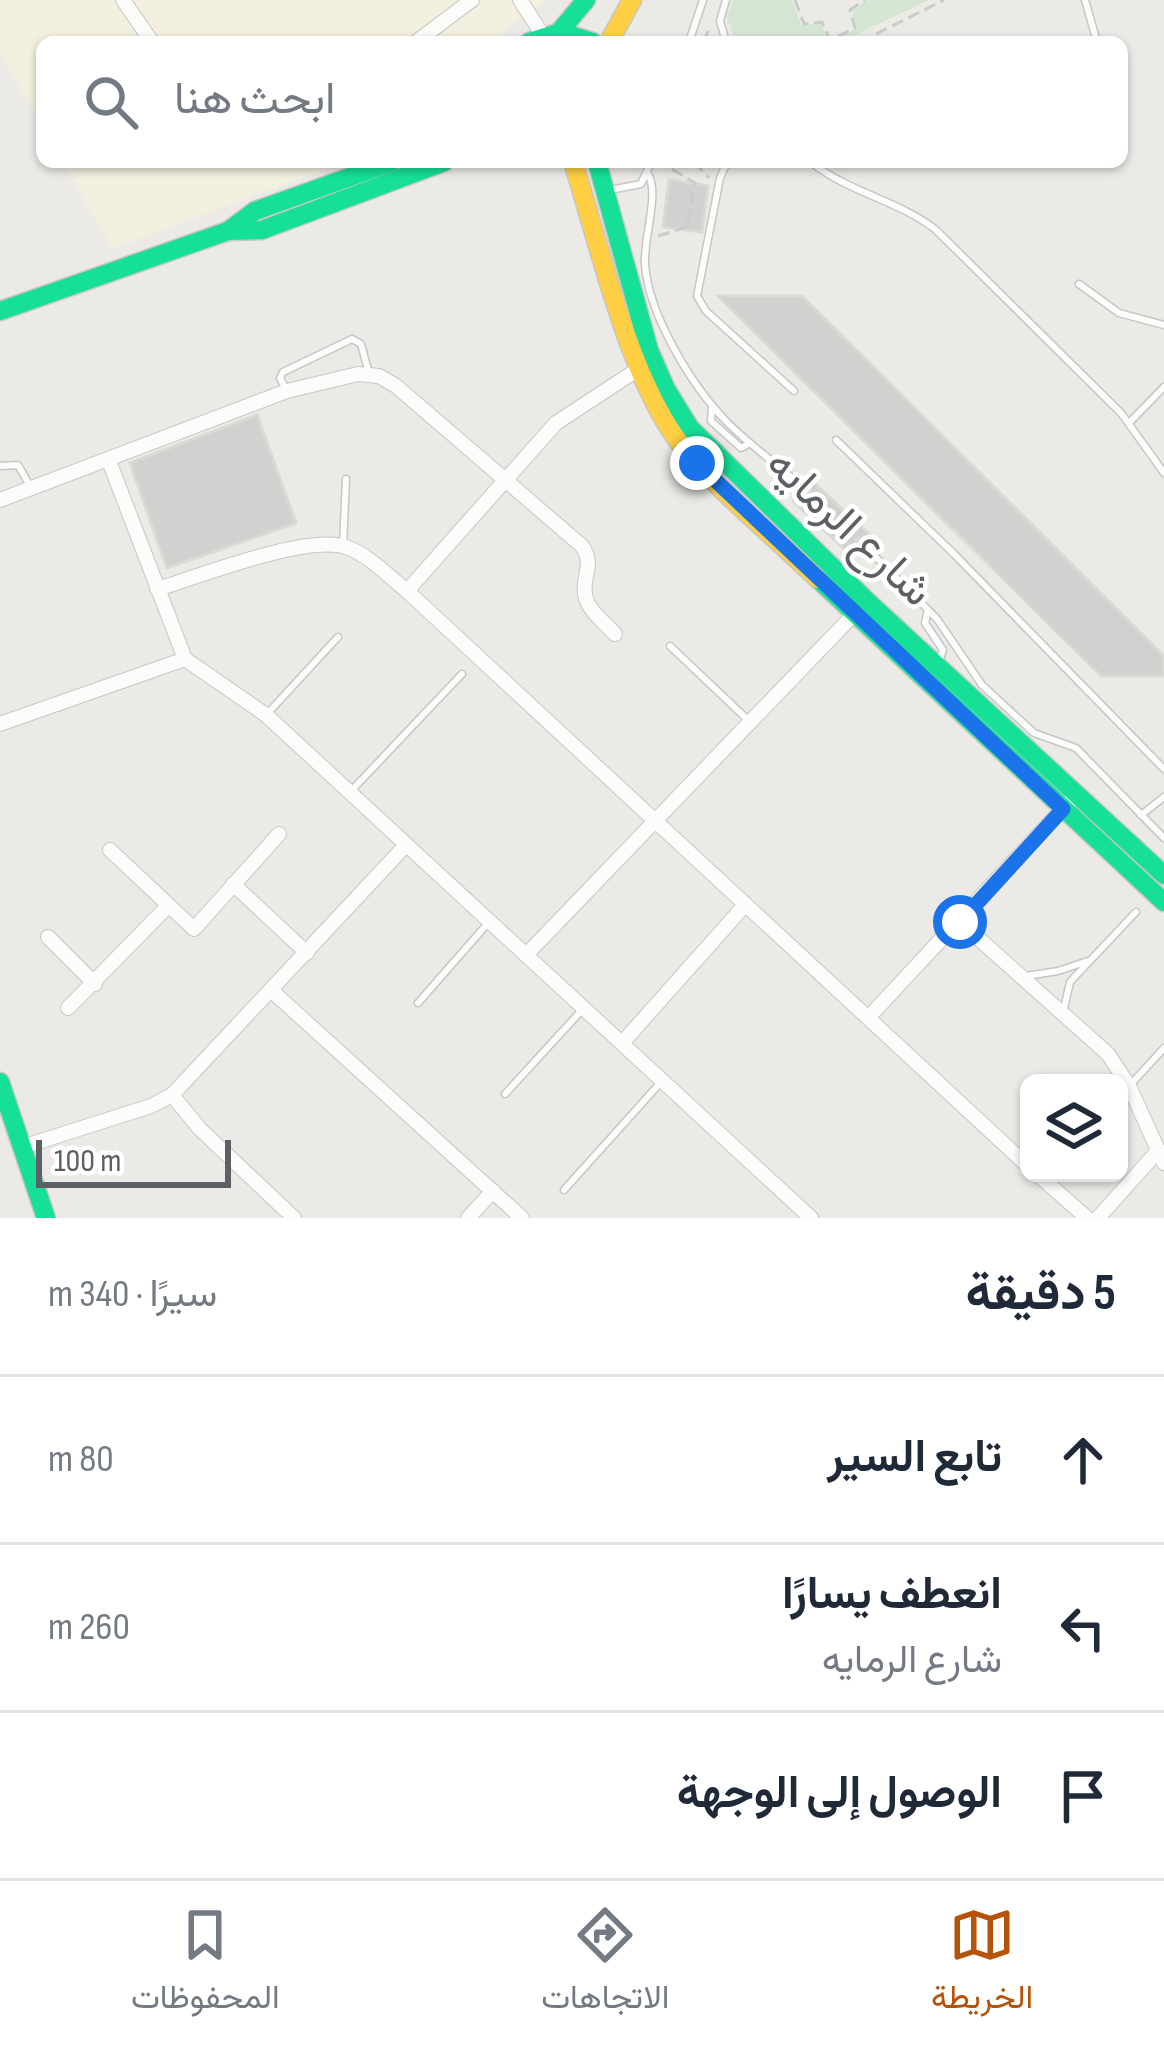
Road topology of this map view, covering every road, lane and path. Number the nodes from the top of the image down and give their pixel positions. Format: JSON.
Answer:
{"nodes":[{"id":1,"x":123,"y":0,"type":"edge"},
{"id":2,"x":472,"y":0,"type":"edge"},
{"id":3,"x":520,"y":0,"type":"edge"},
{"id":4,"x":586,"y":0,"type":"edge"},
{"id":5,"x":632,"y":0,"type":"edge"},
{"id":6,"x":703,"y":0,"type":"edge"},
{"id":7,"x":726,"y":0,"type":"edge"},
{"id":8,"x":795,"y":0,"type":"edge"},
{"id":9,"x":865,"y":0,"type":"edge"},
{"id":10,"x":944,"y":0,"type":"edge"},
{"id":11,"x":1085,"y":0,"type":"edge"},
{"id":12,"x":840,"y":23,"type":"dead end"},
{"id":13,"x":844,"y":34,"type":"junction"},
{"id":14,"x":148,"y":36,"type":"edge"},
{"id":15,"x":424,"y":36,"type":"edge"},
{"id":16,"x":544,"y":36,"type":"edge"},
{"id":17,"x":612,"y":36,"type":"edge"},
{"id":18,"x":691,"y":36,"type":"edge"},
{"id":19,"x":724,"y":36,"type":"edge"},
{"id":20,"x":828,"y":36,"type":"edge"},
{"id":21,"x":839,"y":36,"type":"edge"},
{"id":22,"x":872,"y":36,"type":"edge"},
{"id":23,"x":1095,"y":36,"type":"edge"},
{"id":24,"x":375,"y":168,"type":"edge"},
{"id":25,"x":427,"y":168,"type":"edge"},
{"id":26,"x":575,"y":168,"type":"edge"},
{"id":27,"x":599,"y":168,"type":"edge"},
{"id":28,"x":650,"y":168,"type":"edge"},
{"id":29,"x":671,"y":168,"type":"edge"},
{"id":30,"x":716,"y":168,"type":"edge"},
{"id":31,"x":725,"y":168,"type":"edge"},
{"id":32,"x":819,"y":168,"type":"edge"},
{"id":33,"x":648,"y":174,"type":"junction"},
{"id":34,"x":720,"y":178,"type":"junction"},
{"id":35,"x":603,"y":191,"type":"junction"},
{"id":36,"x":228,"y":231,"type":"junction"},
{"id":37,"x":645,"y":239,"type":"junction"},
{"id":38,"x":1079,"y":284,"type":"dead end"},
{"id":39,"x":0,"y":311,"type":"edge"},
{"id":40,"x":1164,"y":325,"type":"edge"},
{"id":41,"x":646,"y":365,"type":"junction"},
{"id":42,"x":369,"y":374,"type":"junction"},
{"id":43,"x":1164,"y":387,"type":"edge"},
{"id":44,"x":287,"y":391,"type":"junction"},
{"id":45,"x":794,"y":392,"type":"dead end"},
{"id":46,"x":1129,"y":423,"type":"junction"},
{"id":47,"x":836,"y":440,"type":"dead end"},
{"id":48,"x":109,"y":460,"type":"junction"},
{"id":49,"x":0,"y":466,"type":"edge"},
{"id":50,"x":1164,"y":473,"type":"edge"},
{"id":51,"x":346,"y":479,"type":"dead end"},
{"id":52,"x":501,"y":480,"type":"junction"},
{"id":53,"x":32,"y":489,"type":"junction"},
{"id":54,"x":804,"y":489,"type":"dead end"},
{"id":55,"x":0,"y":500,"type":"edge"},
{"id":56,"x":862,"y":543,"type":"dead end"},
{"id":57,"x":343,"y":546,"type":"junction"},
{"id":58,"x":157,"y":589,"type":"junction"},
{"id":59,"x":407,"y":591,"type":"junction"},
{"id":60,"x":860,"y":608,"type":"junction"},
{"id":61,"x":928,"y":610,"type":"junction"},
{"id":62,"x":615,"y":634,"type":"dead end"},
{"id":63,"x":338,"y":638,"type":"dead end"},
{"id":64,"x":670,"y":646,"type":"dead end"},
{"id":65,"x":185,"y":658,"type":"junction"},
{"id":66,"x":938,"y":665,"type":"junction"},
{"id":67,"x":462,"y":674,"type":"dead end"},
{"id":68,"x":266,"y":716,"type":"junction"},
{"id":69,"x":751,"y":722,"type":"junction"},
{"id":70,"x":0,"y":724,"type":"edge"},
{"id":71,"x":1164,"y":769,"type":"edge"},
{"id":72,"x":349,"y":793,"type":"junction"},
{"id":73,"x":1164,"y":797,"type":"edge"},
{"id":74,"x":1070,"y":802,"type":"junction"},
{"id":75,"x":1142,"y":815,"type":"junction"},
{"id":76,"x":654,"y":823,"type":"junction"},
{"id":77,"x":279,"y":834,"type":"dead end"},
{"id":78,"x":1164,"y":838,"type":"edge"},
{"id":79,"x":406,"y":845,"type":"junction"},
{"id":80,"x":110,"y":850,"type":"dead end"},
{"id":81,"x":1164,"y":875,"type":"edge"},
{"id":82,"x":233,"y":884,"type":"junction"},
{"id":83,"x":1164,"y":902,"type":"edge"},
{"id":84,"x":745,"y":905,"type":"junction"},
{"id":85,"x":168,"y":906,"type":"junction"},
{"id":86,"x":1136,"y":912,"type":"dead end"},
{"id":87,"x":489,"y":922,"type":"junction"},
{"id":88,"x":960,"y":922,"type":"junction"},
{"id":89,"x":48,"y":937,"type":"dead end"},
{"id":90,"x":307,"y":953,"type":"junction"},
{"id":91,"x":526,"y":955,"type":"junction"},
{"id":92,"x":1092,"y":959,"type":"junction"},
{"id":93,"x":1022,"y":976,"type":"junction"},
{"id":94,"x":95,"y":984,"type":"junction"},
{"id":95,"x":272,"y":991,"type":"junction"},
{"id":96,"x":418,"y":1003,"type":"dead end"},
{"id":97,"x":585,"y":1007,"type":"junction"},
{"id":98,"x":68,"y":1008,"type":"dead end"},
{"id":99,"x":1063,"y":1013,"type":"junction"},
{"id":100,"x":868,"y":1018,"type":"junction"},
{"id":101,"x":623,"y":1042,"type":"junction"},
{"id":102,"x":1164,"y":1048,"type":"edge"},
{"id":103,"x":664,"y":1079,"type":"junction"},
{"id":104,"x":0,"y":1082,"type":"edge"},
{"id":105,"x":1129,"y":1086,"type":"junction"},
{"id":106,"x":505,"y":1094,"type":"dead end"},
{"id":107,"x":172,"y":1095,"type":"junction"},
{"id":108,"x":22,"y":1147,"type":"junction"},
{"id":109,"x":1161,"y":1158,"type":"edge"},
{"id":110,"x":1020,"y":1159,"type":"edge"},
{"id":111,"x":1046,"y":1182,"type":"edge"},
{"id":112,"x":564,"y":1190,"type":"dead end"},
{"id":113,"x":493,"y":1191,"type":"junction"},
{"id":114,"x":46,"y":1218,"type":"edge"},
{"id":115,"x":294,"y":1218,"type":"edge"},
{"id":116,"x":468,"y":1218,"type":"edge"},
{"id":117,"x":522,"y":1218,"type":"edge"},
{"id":118,"x":811,"y":1218,"type":"edge"},
{"id":119,"x":1087,"y":1218,"type":"edge"},
{"id":120,"x":1098,"y":1218,"type":"edge"}],
"edges":[{"from":1,"to":14,"type":"street"},
{"from":2,"to":15,"type":"street"},
{"from":3,"to":16,"type":"street"},
{"from":4,"to":16,"type":"street"},
{"from":5,"to":17,"type":"street"},
{"from":6,"to":18,"type":"lane"},
{"from":7,"to":19,"type":"lane"},
{"from":8,"to":20,"type":"path"},
{"from":9,"to":13,"type":"path"},
{"from":10,"to":22,"type":"path"},
{"from":11,"to":23,"type":"lane"},
{"from":12,"to":13,"type":"path"},
{"from":13,"to":21,"type":"path"},
{"from":24,"to":36,"type":"street"},
{"from":25,"to":36,"type":"street"},
{"from":26,"to":41,"type":"street","name":"شارع الرمايه"},
{"from":27,"to":35,"type":"street","name":"شارع الرمايه"},
{"from":28,"to":33,"type":"lane"},
{"from":29,"to":37,"type":"path"},
{"from":30,"to":34,"type":"lane"},
{"from":31,"to":34,"type":"lane"},
{"from":32,"to":46,"type":"lane"},
{"from":33,"to":35,"type":"lane"},
{"from":33,"to":37,"type":"lane"},
{"from":34,"to":45,"type":"lane"},
{"from":35,"to":41,"type":"street","name":"شارع الرمايه"},
{"from":36,"to":39,"type":"street"},
{"from":37,"to":54,"type":"lane"},
{"from":38,"to":40,"type":"lane"},
{"from":41,"to":52,"type":"street"},
{"from":41,"to":60,"type":"street","name":"شارع الرمايه"},
{"from":42,"to":44,"type":"street"},
{"from":42,"to":44,"type":"lane"},
{"from":42,"to":52,"type":"street"},
{"from":43,"to":46,"type":"lane"},
{"from":44,"to":48,"type":"street"},
{"from":46,"to":50,"type":"lane"},
{"from":47,"to":71,"type":"lane"},
{"from":48,"to":53,"type":"street"},
{"from":48,"to":58,"type":"street"},
{"from":49,"to":53,"type":"lane"},
{"from":51,"to":57,"type":"lane"},
{"from":52,"to":59,"type":"street"},
{"from":52,"to":62,"type":"street"},
{"from":53,"to":55,"type":"street"},
{"from":56,"to":61,"type":"lane"},
{"from":57,"to":58,"type":"street"},
{"from":57,"to":59,"type":"street"},
{"from":58,"to":65,"type":"street"},
{"from":59,"to":76,"type":"street"},
{"from":60,"to":66,"type":"street","name":"شارع الرمايه"},
{"from":60,"to":69,"type":"street"},
{"from":60,"to":74,"type":"street","name":"شارع الرمايه"},
{"from":61,"to":66,"type":"lane"},
{"from":61,"to":75,"type":"lane"},
{"from":63,"to":68,"type":"lane"},
{"from":64,"to":69,"type":"lane"},
{"from":65,"to":68,"type":"street"},
{"from":65,"to":70,"type":"street"},
{"from":66,"to":74,"type":"street","name":"شارع الرمايه"},
{"from":67,"to":72,"type":"lane"},
{"from":68,"to":72,"type":"street"},
{"from":69,"to":76,"type":"street"},
{"from":72,"to":79,"type":"street"},
{"from":73,"to":75,"type":"lane"},
{"from":74,"to":81,"type":"street","name":"شارع الرمايه"},
{"from":74,"to":83,"type":"street","name":"شارع الرمايه"},
{"from":74,"to":88,"type":"street"},
{"from":75,"to":78,"type":"lane"},
{"from":76,"to":84,"type":"street"},
{"from":76,"to":91,"type":"street"},
{"from":77,"to":82,"type":"street"},
{"from":79,"to":87,"type":"street"},
{"from":79,"to":90,"type":"street"},
{"from":80,"to":85,"type":"street"},
{"from":82,"to":85,"type":"street"},
{"from":82,"to":90,"type":"street"},
{"from":84,"to":100,"type":"street"},
{"from":84,"to":101,"type":"street"},
{"from":85,"to":94,"type":"street"},
{"from":86,"to":92,"type":"lane"},
{"from":87,"to":91,"type":"street"},
{"from":87,"to":96,"type":"lane"},
{"from":88,"to":93,"type":"street"},
{"from":88,"to":100,"type":"street"},
{"from":89,"to":94,"type":"street"},
{"from":90,"to":95,"type":"street"},
{"from":91,"to":97,"type":"street"},
{"from":92,"to":93,"type":"lane"},
{"from":92,"to":99,"type":"lane"},
{"from":93,"to":99,"type":"street"},
{"from":94,"to":98,"type":"street"},
{"from":95,"to":107,"type":"street"},
{"from":95,"to":113,"type":"street"},
{"from":97,"to":101,"type":"street"},
{"from":97,"to":106,"type":"lane"},
{"from":99,"to":105,"type":"street"},
{"from":100,"to":110,"type":"street"},
{"from":101,"to":103,"type":"street"},
{"from":102,"to":105,"type":"lane"},
{"from":103,"to":112,"type":"lane"},
{"from":103,"to":118,"type":"street"},
{"from":104,"to":108,"type":"street"},
{"from":105,"to":109,"type":"street"},
{"from":107,"to":108,"type":"street"},
{"from":107,"to":115,"type":"street"},
{"from":108,"to":114,"type":"street"},
{"from":109,"to":120,"type":"street"},
{"from":111,"to":119,"type":"street"},
{"from":113,"to":116,"type":"street"},
{"from":113,"to":117,"type":"street"}]}
